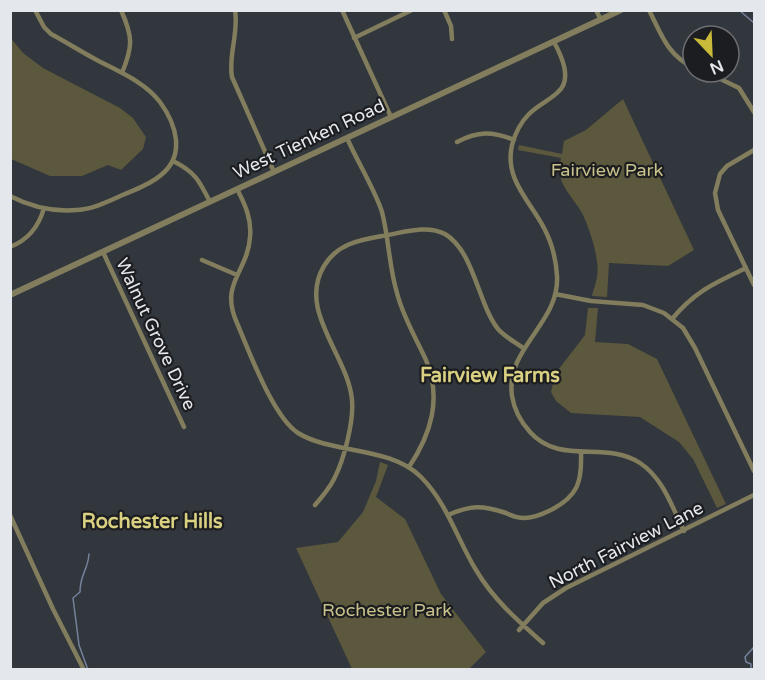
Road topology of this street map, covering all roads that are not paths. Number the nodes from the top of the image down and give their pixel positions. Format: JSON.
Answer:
{"nodes":[{"id":1,"x":35,"y":10,"type":"edge"},
{"id":2,"x":121,"y":10,"type":"edge"},
{"id":3,"x":235,"y":10,"type":"edge"},
{"id":4,"x":342,"y":10,"type":"edge"},
{"id":5,"x":412,"y":10,"type":"edge"},
{"id":6,"x":444,"y":10,"type":"edge"},
{"id":7,"x":596,"y":10,"type":"edge"},
{"id":8,"x":621,"y":10,"type":"edge"},
{"id":9,"x":650,"y":10,"type":"edge"},
{"id":10,"x":601,"y":20,"type":"junction"},
{"id":11,"x":354,"y":38,"type":"junction"},
{"id":12,"x":452,"y":39,"type":"dead end"},
{"id":13,"x":554,"y":42,"type":"junction"},
{"id":14,"x":681,"y":61,"type":"edge"},
{"id":15,"x":122,"y":73,"type":"junction"},
{"id":16,"x":731,"y":84,"type":"edge"},
{"id":17,"x":754,"y":112,"type":"edge"},
{"id":18,"x":391,"y":117,"type":"junction"},
{"id":19,"x":347,"y":138,"type":"junction"},
{"id":20,"x":514,"y":140,"type":"junction"},
{"id":21,"x":457,"y":142,"type":"dead end"},
{"id":22,"x":754,"y":150,"type":"edge"},
{"id":23,"x":173,"y":161,"type":"junction"},
{"id":24,"x":274,"y":172,"type":"junction"},
{"id":25,"x":237,"y":189,"type":"junction"},
{"id":26,"x":10,"y":196,"type":"edge"},
{"id":27,"x":210,"y":202,"type":"junction"},
{"id":28,"x":44,"y":208,"type":"junction"},
{"id":29,"x":387,"y":235,"type":"junction"},
{"id":30,"x":10,"y":248,"type":"edge"},
{"id":31,"x":103,"y":252,"type":"junction"},
{"id":32,"x":202,"y":260,"type":"dead end"},
{"id":33,"x":746,"y":268,"type":"junction"},
{"id":34,"x":237,"y":275,"type":"junction"},
{"id":35,"x":754,"y":285,"type":"edge"},
{"id":36,"x":555,"y":294,"type":"junction"},
{"id":37,"x":10,"y":295,"type":"edge"},
{"id":38,"x":672,"y":319,"type":"junction"},
{"id":39,"x":523,"y":348,"type":"junction"},
{"id":40,"x":184,"y":427,"type":"dead end"},
{"id":41,"x":345,"y":447,"type":"junction"},
{"id":42,"x":580,"y":453,"type":"junction"},
{"id":43,"x":409,"y":467,"type":"junction"},
{"id":44,"x":754,"y":471,"type":"edge"},
{"id":45,"x":754,"y":495,"type":"edge"},
{"id":46,"x":315,"y":505,"type":"dead end"},
{"id":47,"x":10,"y":515,"type":"edge"},
{"id":48,"x":448,"y":515,"type":"junction"},
{"id":49,"x":684,"y":531,"type":"junction"},
{"id":50,"x":523,"y":625,"type":"junction"},
{"id":51,"x":519,"y":630,"type":"dead end"},
{"id":52,"x":543,"y":643,"type":"dead end"},
{"id":53,"x":84,"y":669,"type":"edge"}],
"edges":[{"from":1,"to":15,"type":"street"},
{"from":2,"to":15,"type":"street"},
{"from":3,"to":24,"type":"street"},
{"from":4,"to":11,"type":"street"},
{"from":5,"to":11,"type":"street"},
{"from":6,"to":12,"type":"street"},
{"from":7,"to":10,"type":"street"},
{"from":8,"to":10,"type":"street","name":"West Tienken Road"},
{"from":9,"to":14,"type":"street"},
{"from":10,"to":13,"type":"street","name":"West Tienken Road"},
{"from":11,"to":18,"type":"street"},
{"from":13,"to":18,"type":"street","name":"West Tienken Road"},
{"from":13,"to":20,"type":"street"},
{"from":15,"to":23,"type":"street"},
{"from":16,"to":17,"type":"street"},
{"from":18,"to":19,"type":"street","name":"West Tienken Road"},
{"from":19,"to":24,"type":"street","name":"West Tienken Road"},
{"from":19,"to":29,"type":"street"},
{"from":20,"to":21,"type":"street"},
{"from":20,"to":36,"type":"street"},
{"from":22,"to":33,"type":"street"},
{"from":23,"to":27,"type":"street"},
{"from":23,"to":28,"type":"street"},
{"from":24,"to":25,"type":"street","name":"West Tienken Road"},
{"from":25,"to":27,"type":"street","name":"West Tienken Road"},
{"from":25,"to":34,"type":"street"},
{"from":26,"to":28,"type":"street"},
{"from":27,"to":31,"type":"street","name":"West Tienken Road"},
{"from":28,"to":30,"type":"street"},
{"from":29,"to":39,"type":"street"},
{"from":29,"to":41,"type":"street"},
{"from":29,"to":43,"type":"street"},
{"from":31,"to":37,"type":"street","name":"West Tienken Road"},
{"from":31,"to":40,"type":"street","name":"Walnut Grove Drive"},
{"from":32,"to":34,"type":"street"},
{"from":33,"to":35,"type":"street"},
{"from":33,"to":38,"type":"street"},
{"from":34,"to":41,"type":"street"},
{"from":36,"to":38,"type":"street"},
{"from":36,"to":39,"type":"street"},
{"from":38,"to":44,"type":"street"},
{"from":39,"to":42,"type":"street"},
{"from":41,"to":43,"type":"street"},
{"from":41,"to":46,"type":"street"},
{"from":42,"to":48,"type":"street"},
{"from":42,"to":49,"type":"street"},
{"from":43,"to":48,"type":"street"},
{"from":45,"to":49,"type":"street","name":"North Fairview Lane"},
{"from":47,"to":53,"type":"street"},
{"from":48,"to":50,"type":"street"},
{"from":49,"to":50,"type":"street","name":"North Fairview Lane"},
{"from":50,"to":51,"type":"street","name":"North Fairview Lane"},
{"from":50,"to":52,"type":"street"}]}
